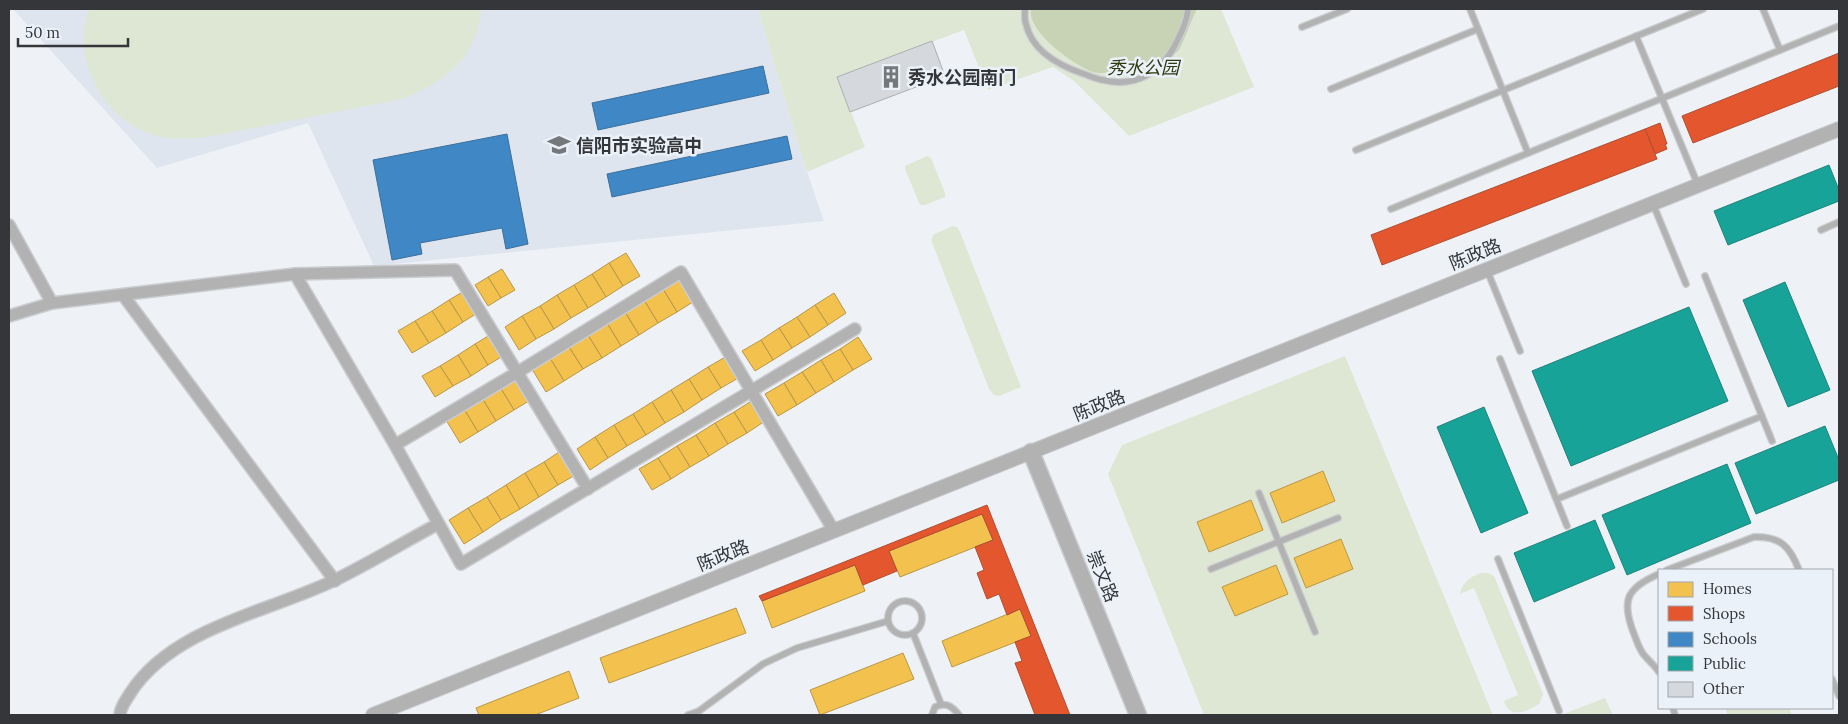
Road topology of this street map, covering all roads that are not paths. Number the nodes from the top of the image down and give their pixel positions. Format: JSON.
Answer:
{"nodes":[{"id":1,"x":1025,"y":9,"type":"edge"},
{"id":2,"x":1188,"y":9,"type":"edge"},
{"id":3,"x":1347,"y":9,"type":"edge"},
{"id":4,"x":1470,"y":9,"type":"edge"},
{"id":5,"x":1702,"y":9,"type":"edge"},
{"id":6,"x":1763,"y":9,"type":"edge"},
{"id":7,"x":1839,"y":26,"type":"edge"},
{"id":8,"x":1302,"y":27,"type":"dead end"},
{"id":9,"x":1478,"y":29,"type":"junction"},
{"id":10,"x":1636,"y":36,"type":"junction"},
{"id":11,"x":1780,"y":50,"type":"junction"},
{"id":12,"x":1331,"y":89,"type":"dead end"},
{"id":13,"x":1503,"y":90,"type":"junction"},
{"id":14,"x":1661,"y":98,"type":"junction"},
{"id":15,"x":1839,"y":129,"type":"edge"},
{"id":16,"x":1356,"y":150,"type":"dead end"},
{"id":17,"x":1528,"y":152,"type":"junction"},
{"id":18,"x":1698,"y":185,"type":"junction"},
{"id":19,"x":1652,"y":204,"type":"junction"},
{"id":20,"x":1391,"y":209,"type":"dead end"},
{"id":21,"x":1839,"y":222,"type":"edge"},
{"id":22,"x":9,"y":225,"type":"edge"},
{"id":23,"x":1821,"y":230,"type":"dead end"},
{"id":24,"x":1487,"y":270,"type":"junction"},
{"id":25,"x":295,"y":274,"type":"junction"},
{"id":26,"x":1705,"y":276,"type":"dead end"},
{"id":27,"x":1686,"y":284,"type":"dead end"},
{"id":28,"x":123,"y":295,"type":"junction"},
{"id":29,"x":52,"y":303,"type":"junction"},
{"id":30,"x":9,"y":316,"type":"edge"},
{"id":31,"x":855,"y":329,"type":"dead end"},
{"id":32,"x":1520,"y":351,"type":"dead end"},
{"id":33,"x":1500,"y":359,"type":"dead end"},
{"id":34,"x":518,"y":372,"type":"junction"},
{"id":35,"x":751,"y":391,"type":"junction"},
{"id":36,"x":1762,"y":416,"type":"junction"},
{"id":37,"x":1772,"y":441,"type":"dead end"},
{"id":38,"x":394,"y":445,"type":"junction"},
{"id":39,"x":1031,"y":452,"type":"junction"},
{"id":40,"x":588,"y":488,"type":"junction"},
{"id":41,"x":1259,"y":493,"type":"dead end"},
{"id":42,"x":1557,"y":499,"type":"junction"},
{"id":43,"x":1338,"y":518,"type":"dead end"},
{"id":44,"x":438,"y":524,"type":"junction"},
{"id":45,"x":1567,"y":526,"type":"dead end"},
{"id":46,"x":834,"y":531,"type":"junction"},
{"id":47,"x":1279,"y":542,"type":"junction"},
{"id":48,"x":1498,"y":559,"type":"dead end"},
{"id":49,"x":1212,"y":569,"type":"dead end"},
{"id":50,"x":1670,"y":569,"type":"edge"},
{"id":51,"x":1799,"y":569,"type":"edge"},
{"id":52,"x":1658,"y":574,"type":"edge"},
{"id":53,"x":335,"y":581,"type":"junction"},
{"id":54,"x":888,"y":620,"type":"junction"},
{"id":55,"x":1315,"y":632,"type":"dead end"},
{"id":56,"x":913,"y":633,"type":"junction"},
{"id":57,"x":1658,"y":671,"type":"edge"},
{"id":58,"x":1833,"y":681,"type":"edge"},
{"id":59,"x":1839,"y":696,"type":"edge"},
{"id":60,"x":941,"y":704,"type":"junction"},
{"id":61,"x":1559,"y":711,"type":"dead end"},
{"id":62,"x":120,"y":715,"type":"edge"},
{"id":63,"x":373,"y":715,"type":"edge"},
{"id":64,"x":688,"y":715,"type":"edge"},
{"id":65,"x":932,"y":715,"type":"edge"},
{"id":66,"x":959,"y":715,"type":"edge"},
{"id":67,"x":1138,"y":715,"type":"edge"}],
"edges":[{"from":1,"to":2,"type":"lane"},
{"from":3,"to":8,"type":"lane"},
{"from":4,"to":9,"type":"lane"},
{"from":5,"to":10,"type":"lane"},
{"from":6,"to":11,"type":"lane"},
{"from":7,"to":11,"type":"lane"},
{"from":9,"to":12,"type":"lane"},
{"from":9,"to":13,"type":"lane"},
{"from":10,"to":13,"type":"lane"},
{"from":10,"to":14,"type":"lane"},
{"from":11,"to":14,"type":"lane"},
{"from":13,"to":16,"type":"lane"},
{"from":13,"to":17,"type":"lane"},
{"from":14,"to":17,"type":"lane"},
{"from":14,"to":18,"type":"lane"},
{"from":15,"to":18,"type":"street","name":"陈政路"},
{"from":17,"to":20,"type":"lane"},
{"from":18,"to":19,"type":"street","name":"陈政路"},
{"from":19,"to":24,"type":"street","name":"陈政路"},
{"from":19,"to":27,"type":"lane"},
{"from":21,"to":23,"type":"lane"},
{"from":22,"to":29,"type":"street"},
{"from":24,"to":32,"type":"lane"},
{"from":24,"to":39,"type":"street","name":"陈政路"},
{"from":25,"to":28,"type":"street"},
{"from":25,"to":34,"type":"street"},
{"from":25,"to":38,"type":"street"},
{"from":26,"to":36,"type":"lane"},
{"from":28,"to":29,"type":"street"},
{"from":28,"to":53,"type":"street"},
{"from":29,"to":30,"type":"street"},
{"from":31,"to":35,"type":"street"},
{"from":33,"to":42,"type":"lane"},
{"from":34,"to":35,"type":"street"},
{"from":34,"to":38,"type":"street"},
{"from":34,"to":40,"type":"street"},
{"from":35,"to":40,"type":"street"},
{"from":35,"to":46,"type":"street"},
{"from":36,"to":37,"type":"lane"},
{"from":36,"to":42,"type":"lane"},
{"from":38,"to":44,"type":"street"},
{"from":39,"to":46,"type":"street","name":"陈政路"},
{"from":39,"to":67,"type":"main road","name":"崇文路"},
{"from":40,"to":44,"type":"street"},
{"from":41,"to":47,"type":"lane"},
{"from":42,"to":45,"type":"lane"},
{"from":43,"to":47,"type":"lane"},
{"from":44,"to":53,"type":"street"},
{"from":46,"to":63,"type":"street","name":"陈政路"},
{"from":47,"to":49,"type":"lane"},
{"from":47,"to":55,"type":"lane"},
{"from":48,"to":61,"type":"lane"},
{"from":50,"to":51,"type":"lane"},
{"from":52,"to":57,"type":"lane"},
{"from":53,"to":62,"type":"street"},
{"from":54,"to":56,"type":"lane"},
{"from":54,"to":56,"type":"lane"},
{"from":54,"to":64,"type":"lane"},
{"from":56,"to":60,"type":"lane"},
{"from":58,"to":59,"type":"lane"},
{"from":60,"to":65,"type":"lane"},
{"from":60,"to":66,"type":"lane"}]}
